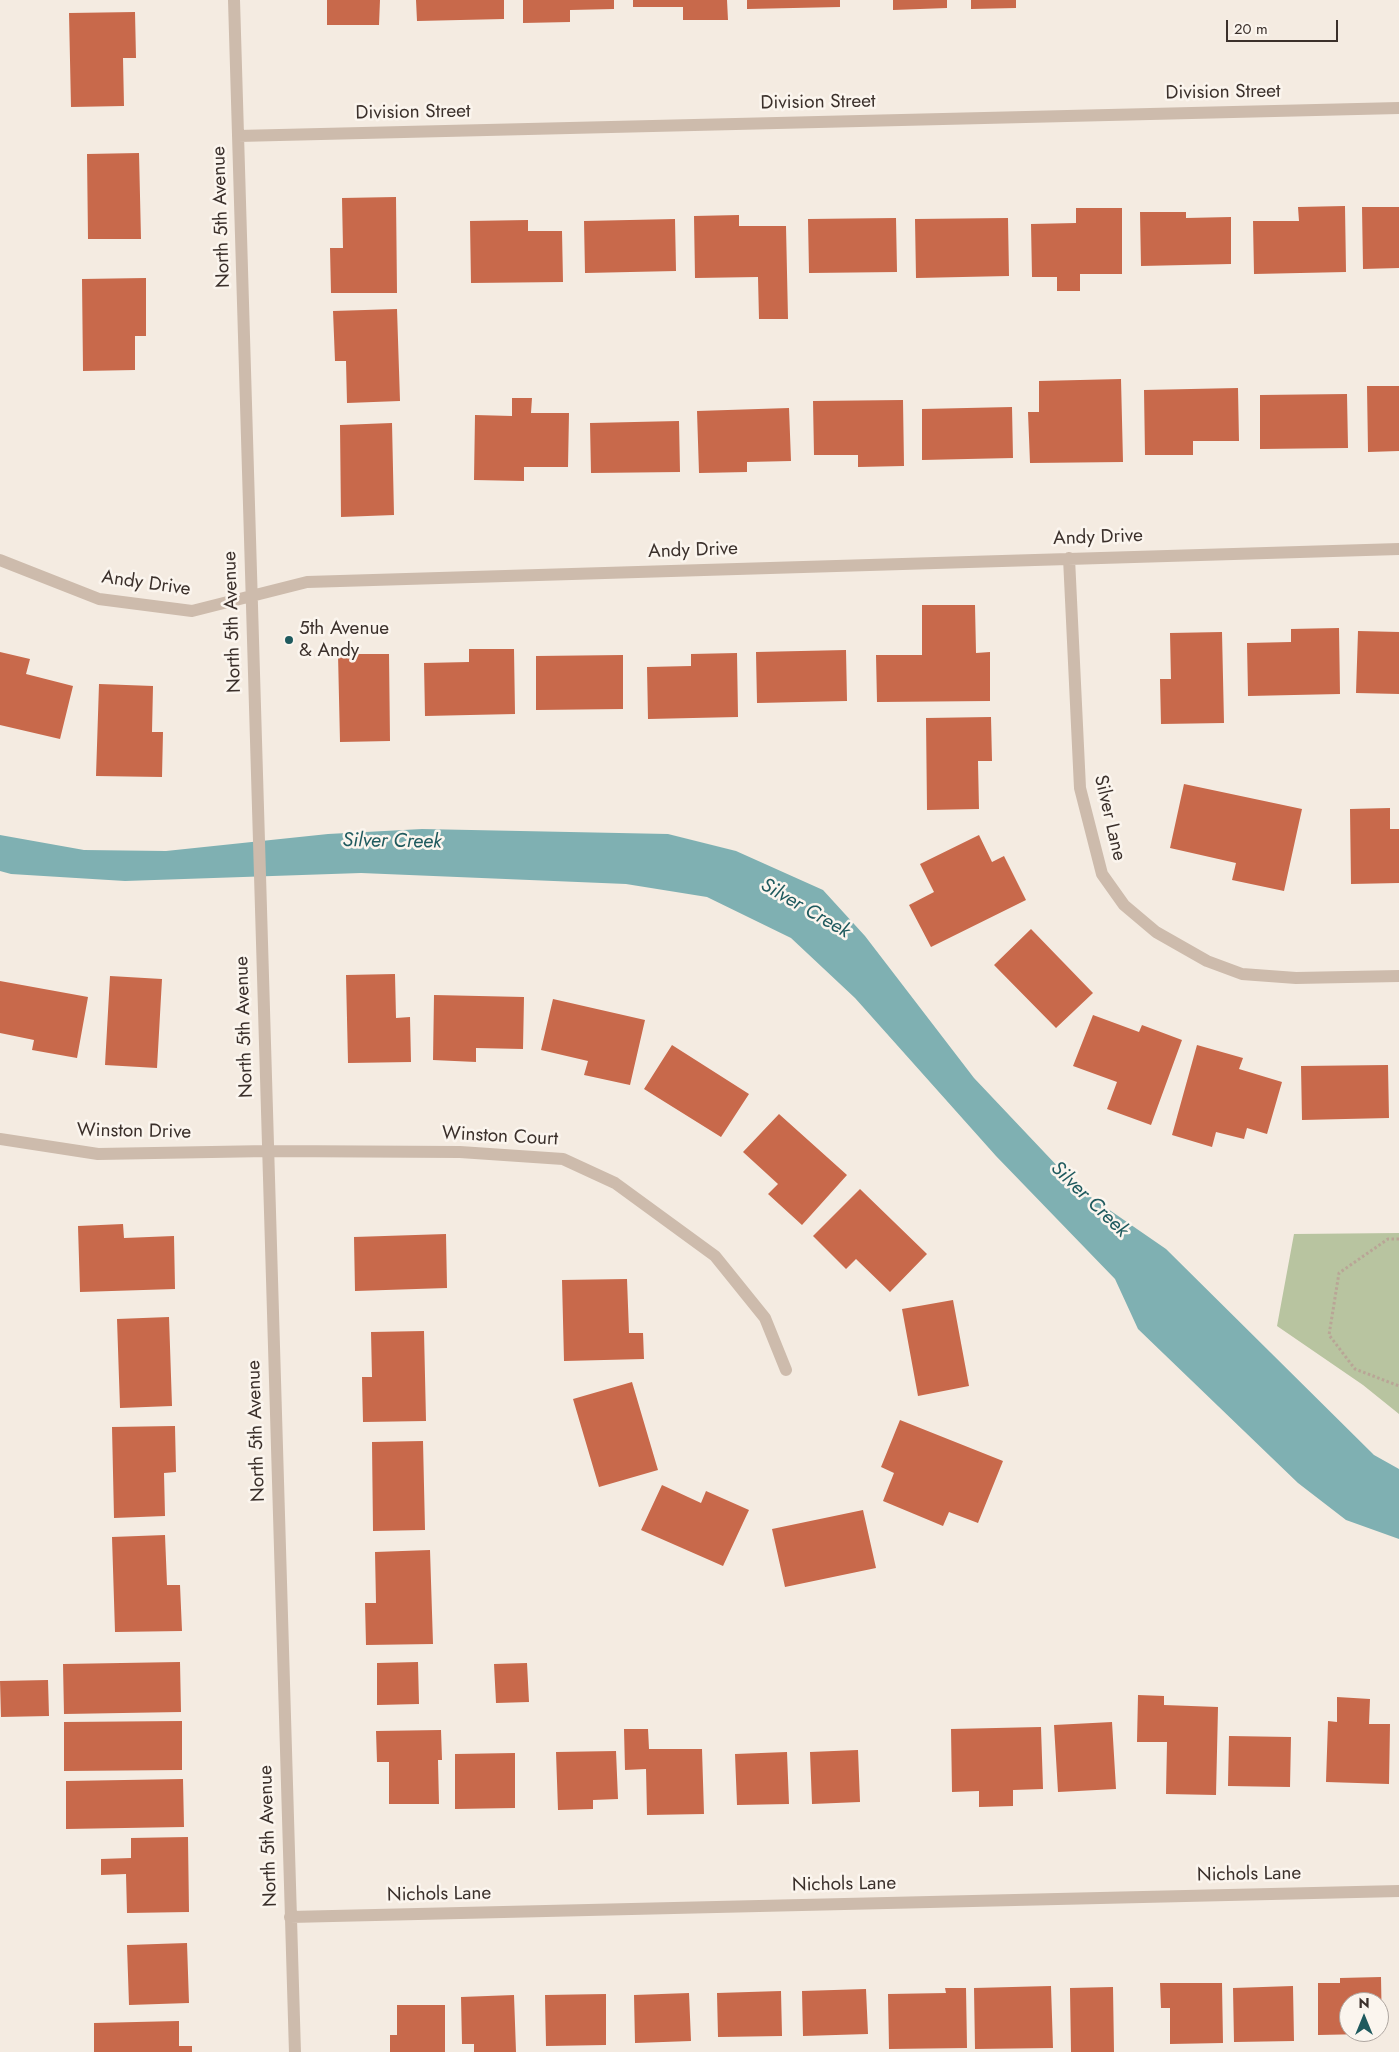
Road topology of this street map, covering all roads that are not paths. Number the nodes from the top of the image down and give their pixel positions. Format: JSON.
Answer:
{"nodes":[{"id":1,"x":234,"y":0,"type":"edge"},
{"id":2,"x":1399,"y":108,"type":"edge"},
{"id":3,"x":238,"y":136,"type":"junction"},
{"id":4,"x":1399,"y":549,"type":"edge"},
{"id":5,"x":1069,"y":558,"type":"junction"},
{"id":6,"x":0,"y":560,"type":"edge"},
{"id":7,"x":251,"y":596,"type":"junction"},
{"id":8,"x":1399,"y":976,"type":"edge"},
{"id":9,"x":0,"y":1139,"type":"edge"},
{"id":10,"x":268,"y":1151,"type":"junction"},
{"id":11,"x":786,"y":1370,"type":"dead end"},
{"id":12,"x":1399,"y":1891,"type":"edge"},
{"id":13,"x":290,"y":1917,"type":"junction"},
{"id":14,"x":295,"y":2052,"type":"edge"}],
"edges":[{"from":1,"to":3,"type":"street","name":"North 5th Avenue"},
{"from":2,"to":3,"type":"street","name":"Division Street"},
{"from":3,"to":7,"type":"street","name":"North 5th Avenue"},
{"from":4,"to":5,"type":"street","name":"Andy Drive"},
{"from":5,"to":7,"type":"street","name":"Andy Drive"},
{"from":5,"to":8,"type":"street","name":"Silver Lane"},
{"from":6,"to":7,"type":"street","name":"Andy Drive"},
{"from":7,"to":10,"type":"street","name":"North 5th Avenue"},
{"from":9,"to":10,"type":"street","name":"Winston Drive"},
{"from":10,"to":11,"type":"street","name":"Winston Court"},
{"from":10,"to":13,"type":"street","name":"North 5th Avenue"},
{"from":12,"to":13,"type":"street","name":"Nichols Lane"},
{"from":13,"to":14,"type":"street","name":"North 5th Avenue"}]}
